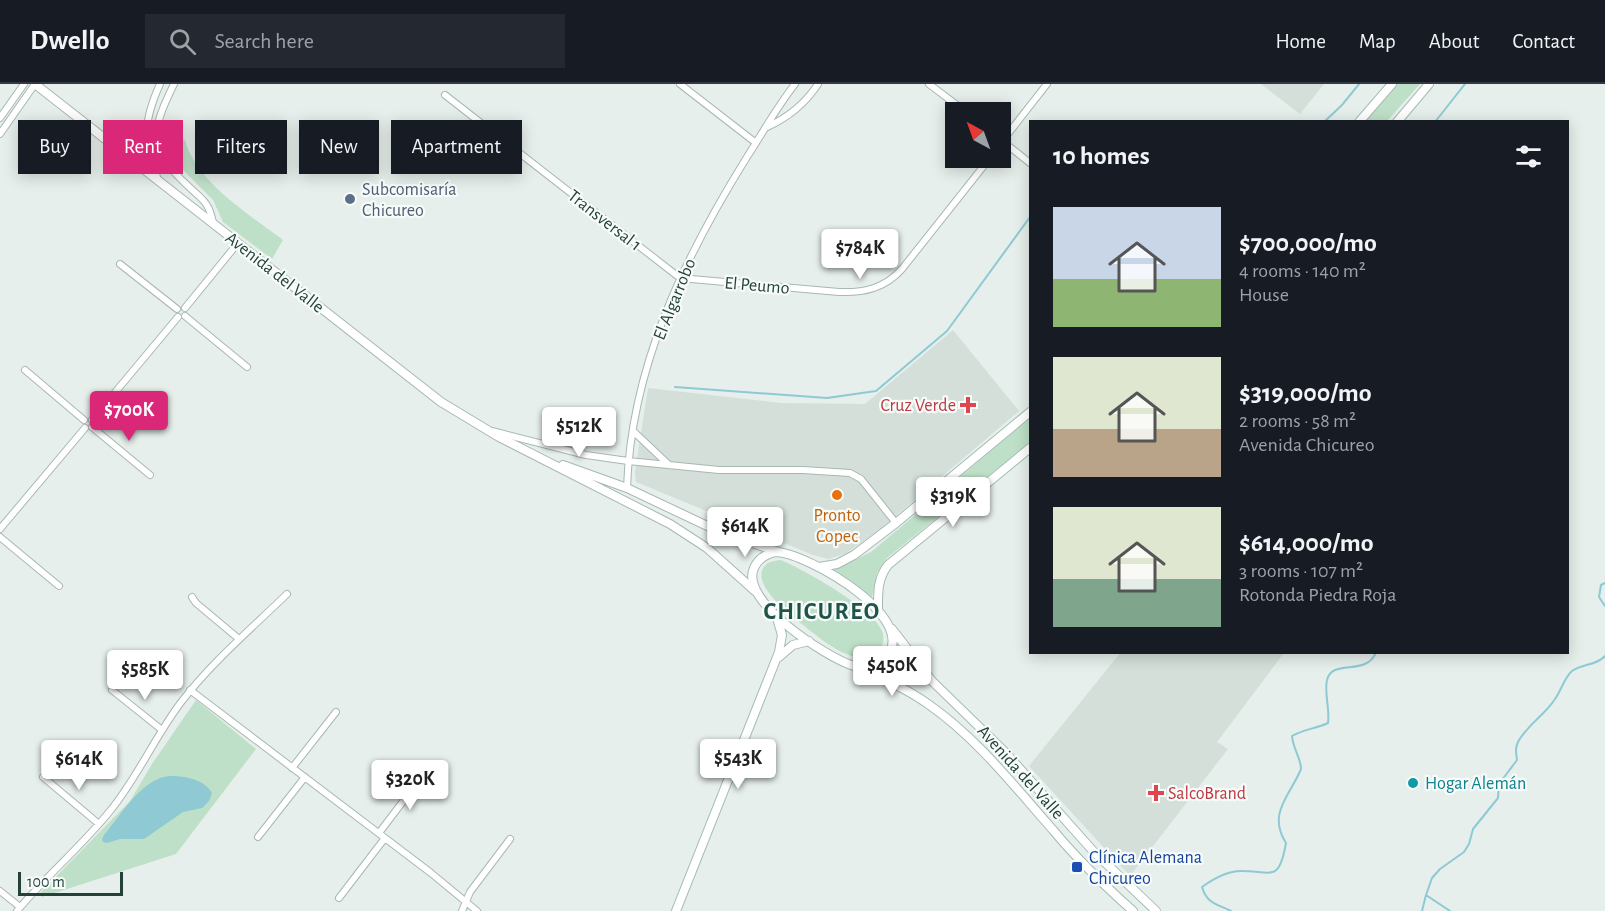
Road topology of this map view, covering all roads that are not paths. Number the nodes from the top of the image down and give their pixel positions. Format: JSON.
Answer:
{"nodes":[{"id":1,"x":24,"y":84,"type":"edge"},
{"id":2,"x":35,"y":84,"type":"edge"},
{"id":3,"x":160,"y":84,"type":"edge"},
{"id":4,"x":174,"y":84,"type":"edge"},
{"id":5,"x":680,"y":84,"type":"edge"},
{"id":6,"x":795,"y":84,"type":"edge"},
{"id":7,"x":818,"y":84,"type":"edge"},
{"id":8,"x":929,"y":84,"type":"edge"},
{"id":9,"x":1047,"y":84,"type":"edge"},
{"id":10,"x":1392,"y":84,"type":"edge"},
{"id":11,"x":1429,"y":84,"type":"edge"},
{"id":12,"x":445,"y":95,"type":"dead end"},
{"id":13,"x":953,"y":102,"type":"edge"},
{"id":14,"x":0,"y":118,"type":"edge"},
{"id":15,"x":1361,"y":120,"type":"edge"},
{"id":16,"x":1399,"y":120,"type":"edge"},
{"id":17,"x":767,"y":127,"type":"junction"},
{"id":18,"x":1011,"y":129,"type":"edge"},
{"id":19,"x":0,"y":134,"type":"edge"},
{"id":20,"x":756,"y":143,"type":"junction"},
{"id":21,"x":1011,"y":149,"type":"edge"},
{"id":22,"x":1029,"y":162,"type":"edge"},
{"id":23,"x":982,"y":168,"type":"edge"},
{"id":24,"x":159,"y":181,"type":"junction"},
{"id":25,"x":213,"y":223,"type":"junction"},
{"id":26,"x":238,"y":243,"type":"junction"},
{"id":27,"x":120,"y":264,"type":"dead end"},
{"id":28,"x":680,"y":278,"type":"junction"},
{"id":29,"x":180,"y":312,"type":"junction"},
{"id":30,"x":247,"y":367,"type":"dead end"},
{"id":31,"x":25,"y":370,"type":"dead end"},
{"id":32,"x":1029,"y":413,"type":"edge"},
{"id":33,"x":90,"y":425,"type":"junction"},
{"id":34,"x":485,"y":429,"type":"junction"},
{"id":35,"x":633,"y":430,"type":"junction"},
{"id":36,"x":522,"y":449,"type":"junction"},
{"id":37,"x":1029,"y":449,"type":"edge"},
{"id":38,"x":628,"y":461,"type":"junction"},
{"id":39,"x":670,"y":466,"type":"junction"},
{"id":40,"x":150,"y":475,"type":"dead end"},
{"id":41,"x":627,"y":488,"type":"junction"},
{"id":42,"x":896,"y":523,"type":"junction"},
{"id":43,"x":0,"y":530,"type":"edge"},
{"id":44,"x":0,"y":537,"type":"edge"},
{"id":45,"x":779,"y":552,"type":"junction"},
{"id":46,"x":819,"y":567,"type":"junction"},
{"id":47,"x":59,"y":586,"type":"dead end"},
{"id":48,"x":755,"y":591,"type":"junction"},
{"id":49,"x":287,"y":594,"type":"dead end"},
{"id":50,"x":192,"y":597,"type":"dead end"},
{"id":51,"x":878,"y":611,"type":"junction"},
{"id":52,"x":774,"y":612,"type":"junction"},
{"id":53,"x":892,"y":629,"type":"junction"},
{"id":54,"x":239,"y":639,"type":"junction"},
{"id":55,"x":809,"y":641,"type":"junction"},
{"id":56,"x":776,"y":660,"type":"junction"},
{"id":57,"x":854,"y":666,"type":"junction"},
{"id":58,"x":112,"y":690,"type":"dead end"},
{"id":59,"x":190,"y":690,"type":"junction"},
{"id":60,"x":336,"y":712,"type":"dead end"},
{"id":61,"x":162,"y":730,"type":"junction"},
{"id":62,"x":292,"y":768,"type":"junction"},
{"id":63,"x":423,"y":775,"type":"dead end"},
{"id":64,"x":43,"y":777,"type":"dead end"},
{"id":65,"x":305,"y":777,"type":"junction"},
{"id":66,"x":99,"y":824,"type":"junction"},
{"id":67,"x":379,"y":833,"type":"junction"},
{"id":68,"x":258,"y":837,"type":"dead end"},
{"id":69,"x":385,"y":838,"type":"junction"},
{"id":70,"x":510,"y":839,"type":"dead end"},
{"id":71,"x":0,"y":891,"type":"edge"},
{"id":72,"x":339,"y":898,"type":"dead end"},
{"id":73,"x":466,"y":901,"type":"junction"},
{"id":74,"x":18,"y":909,"type":"edge"},
{"id":75,"x":462,"y":911,"type":"edge"},
{"id":76,"x":477,"y":911,"type":"edge"},
{"id":77,"x":676,"y":911,"type":"edge"},
{"id":78,"x":1133,"y":911,"type":"edge"},
{"id":79,"x":1156,"y":911,"type":"edge"}],
"edges":[{"from":1,"to":14,"type":"street"},
{"from":2,"to":19,"type":"street"},
{"from":2,"to":24,"type":"street","name":"Avenida del Valle"},
{"from":3,"to":24,"type":"street"},
{"from":4,"to":25,"type":"street"},
{"from":5,"to":20,"type":"street"},
{"from":6,"to":17,"type":"street","name":"El Algarrobo"},
{"from":7,"to":17,"type":"street"},
{"from":8,"to":13,"type":"street"},
{"from":9,"to":18,"type":"street"},
{"from":10,"to":15,"type":"main road"},
{"from":11,"to":16,"type":"main road"},
{"from":12,"to":28,"type":"street","name":"Transversal 1"},
{"from":17,"to":20,"type":"street","name":"El Algarrobo"},
{"from":20,"to":28,"type":"street","name":"El Algarrobo"},
{"from":21,"to":22,"type":"street"},
{"from":23,"to":28,"type":"street","name":"El Peumo"},
{"from":24,"to":25,"type":"street","name":"Avenida del Valle"},
{"from":25,"to":26,"type":"street","name":"Avenida del Valle"},
{"from":26,"to":29,"type":"street"},
{"from":26,"to":34,"type":"street","name":"Avenida del Valle"},
{"from":27,"to":29,"type":"street"},
{"from":28,"to":35,"type":"street","name":"El Algarrobo"},
{"from":29,"to":30,"type":"street"},
{"from":29,"to":33,"type":"street"},
{"from":31,"to":33,"type":"street"},
{"from":32,"to":42,"type":"main road"},
{"from":33,"to":40,"type":"street"},
{"from":33,"to":43,"type":"street"},
{"from":34,"to":36,"type":"street","name":"Avenida del Valle"},
{"from":34,"to":38,"type":"street"},
{"from":35,"to":38,"type":"street","name":"El Algarrobo"},
{"from":35,"to":39,"type":"street"},
{"from":36,"to":41,"type":"street","name":"Avenida del Valle"},
{"from":36,"to":48,"type":"street","name":"Avenida del Valle"},
{"from":37,"to":51,"type":"main road"},
{"from":38,"to":39,"type":"street"},
{"from":38,"to":41,"type":"street","name":"El Algarrobo"},
{"from":39,"to":42,"type":"street"},
{"from":41,"to":45,"type":"street","name":"Avenida del Valle"},
{"from":42,"to":46,"type":"main road"},
{"from":43,"to":44,"type":"street"},
{"from":44,"to":47,"type":"street"},
{"from":45,"to":46,"type":"main road","name":"Avenida del Valle"},
{"from":45,"to":48,"type":"main road"},
{"from":46,"to":51,"type":"main road","name":"Avenida del Valle"},
{"from":48,"to":52,"type":"main road","name":"Avenida del Valle"},
{"from":49,"to":54,"type":"street"},
{"from":50,"to":54,"type":"street"},
{"from":51,"to":53,"type":"main road","name":"Avenida del Valle"},
{"from":52,"to":55,"type":"main road","name":"Avenida del Valle"},
{"from":52,"to":56,"type":"main road"},
{"from":53,"to":57,"type":"main road"},
{"from":53,"to":79,"type":"main road","name":"Avenida del Valle"},
{"from":54,"to":59,"type":"street"},
{"from":55,"to":56,"type":"main road"},
{"from":55,"to":57,"type":"main road","name":"Avenida del Valle"},
{"from":56,"to":77,"type":"main road"},
{"from":57,"to":78,"type":"main road","name":"Avenida del Valle"},
{"from":58,"to":61,"type":"street"},
{"from":59,"to":61,"type":"street"},
{"from":59,"to":62,"type":"street"},
{"from":60,"to":62,"type":"street"},
{"from":61,"to":66,"type":"street"},
{"from":62,"to":65,"type":"street"},
{"from":63,"to":67,"type":"street"},
{"from":64,"to":66,"type":"street"},
{"from":65,"to":67,"type":"street"},
{"from":65,"to":68,"type":"street"},
{"from":66,"to":74,"type":"street"},
{"from":67,"to":69,"type":"street"},
{"from":69,"to":72,"type":"street"},
{"from":69,"to":73,"type":"street"},
{"from":70,"to":73,"type":"street"},
{"from":71,"to":74,"type":"street"},
{"from":73,"to":75,"type":"street"},
{"from":73,"to":76,"type":"street"}]}
